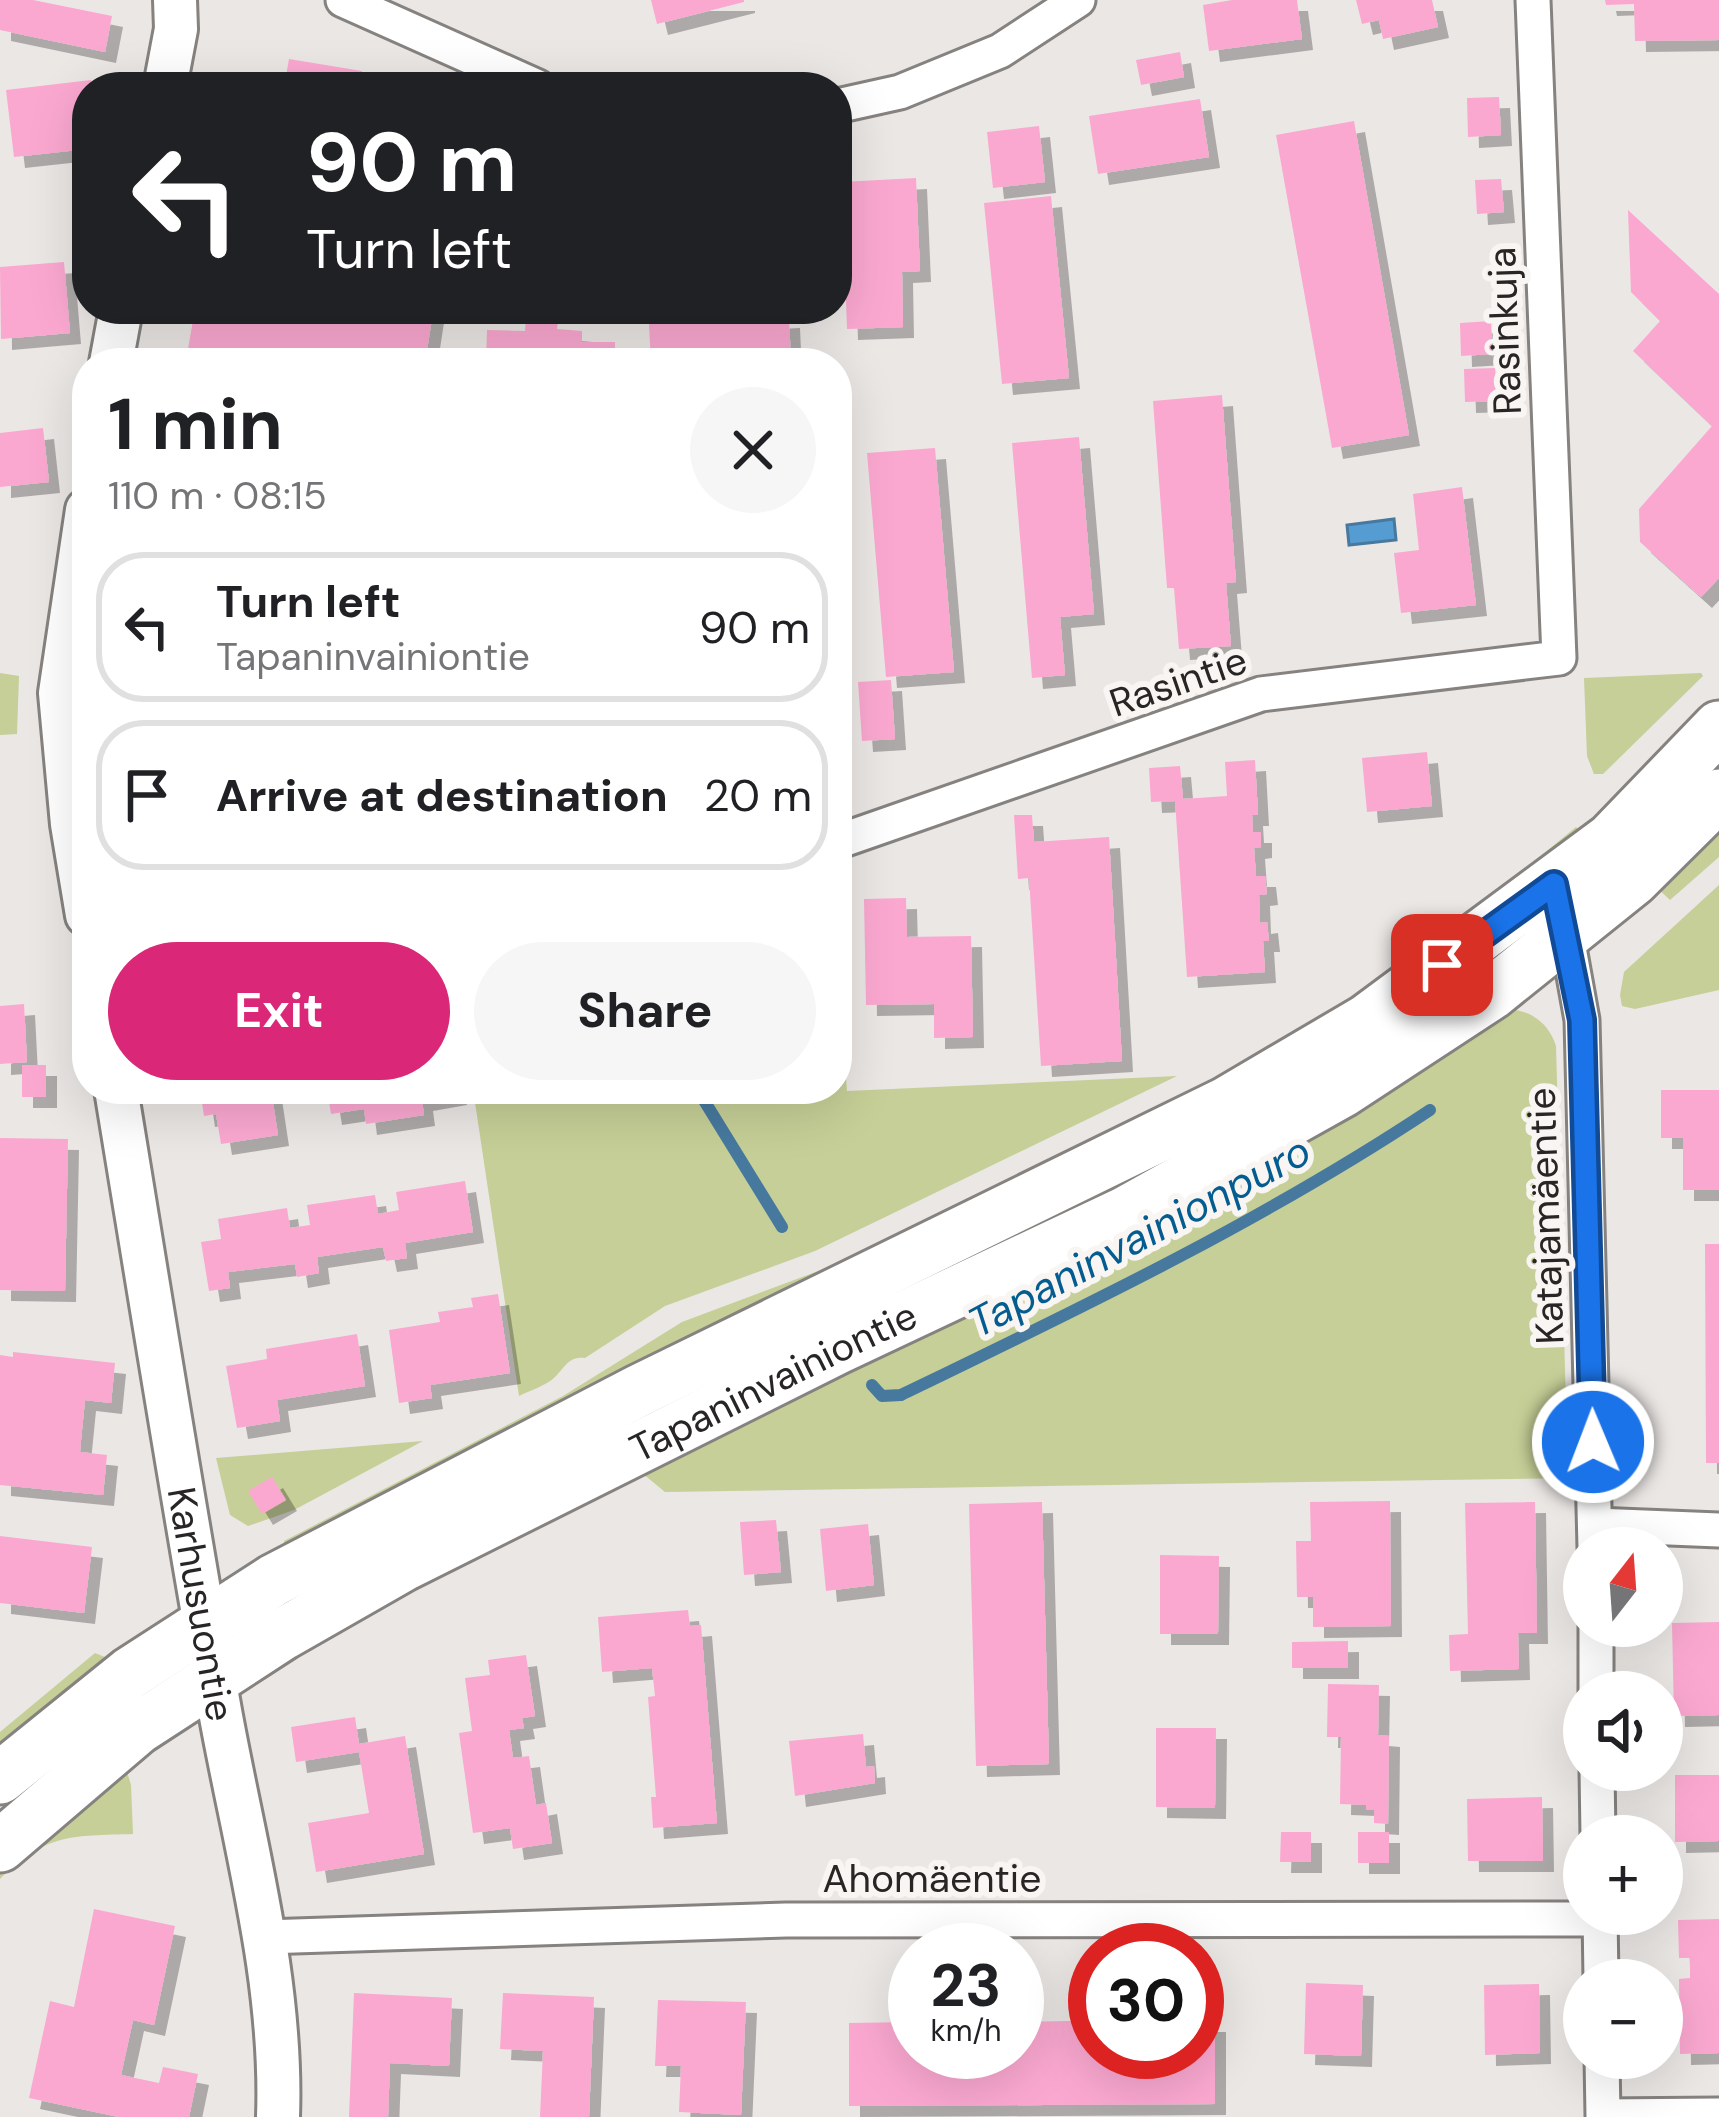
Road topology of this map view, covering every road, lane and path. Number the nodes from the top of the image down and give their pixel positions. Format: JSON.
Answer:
{"nodes":[{"id":1,"x":175,"y":0,"type":"edge"},
{"id":2,"x":343,"y":0,"type":"edge"},
{"id":3,"x":1078,"y":0,"type":"edge"},
{"id":4,"x":1532,"y":0,"type":"edge"},
{"id":5,"x":168,"y":72,"type":"edge"},
{"id":6,"x":504,"y":72,"type":"edge"},
{"id":7,"x":852,"y":103,"type":"edge"},
{"id":8,"x":72,"y":612,"type":"edge"},
{"id":9,"x":1559,"y":658,"type":"joint"},
{"id":10,"x":72,"y":720,"type":"edge"},
{"id":11,"x":1719,"y":728,"type":"edge"},
{"id":12,"x":1719,"y":795,"type":"edge"},
{"id":13,"x":852,"y":837,"type":"edge"},
{"id":14,"x":1554,"y":884,"type":"junction"},
{"id":15,"x":1567,"y":932,"type":"junction"},
{"id":16,"x":119,"y":1104,"type":"edge"},
{"id":17,"x":1595,"y":1527,"type":"edge"},
{"id":18,"x":1719,"y":1530,"type":"edge"},
{"id":19,"x":1683,"y":1532,"type":"edge"},
{"id":20,"x":205,"y":1622,"type":"junction"},
{"id":21,"x":215,"y":1679,"type":"junction"},
{"id":22,"x":0,"y":1778,"type":"edge"},
{"id":23,"x":0,"y":1846,"type":"edge"},
{"id":24,"x":1563,"y":1916,"type":"edge"},
{"id":25,"x":264,"y":1937,"type":"junction"},
{"id":26,"x":1602,"y":2079,"type":"edge"},
{"id":27,"x":1719,"y":2115,"type":"edge"},
{"id":28,"x":1603,"y":2116,"type":"edge"},
{"id":29,"x":278,"y":2117,"type":"edge"}],
"edges":[{"from":1,"to":5,"type":"street"},
{"from":2,"to":6,"type":"street"},
{"from":3,"to":7,"type":"street"},
{"from":4,"to":9,"type":"street","name":"Rasinkuja"},
{"from":8,"to":10,"type":"street"},
{"from":9,"to":13,"type":"street","name":"Rasintie"},
{"from":11,"to":14,"type":"main road","name":"Tapaninvainiontie"},
{"from":12,"to":15,"type":"main road","name":"Tapaninvainiontie"},
{"from":14,"to":15,"type":"street","name":"Katajamäentie"},
{"from":14,"to":20,"type":"main road","name":"Tapaninvainiontie"},
{"from":15,"to":17,"type":"street","name":"Katajamäentie"},
{"from":15,"to":21,"type":"main road","name":"Tapaninvainiontie"},
{"from":16,"to":20,"type":"street","name":"Karhusuontie"},
{"from":18,"to":19,"type":"street"},
{"from":20,"to":21,"type":"street","name":"Karhusuontie"},
{"from":20,"to":22,"type":"main road","name":"Tapaninvainiontie"},
{"from":21,"to":23,"type":"main road","name":"Tapaninvainiontie"},
{"from":21,"to":25,"type":"street","name":"Karhusuontie"},
{"from":24,"to":25,"type":"street","name":"Ahomäentie"},
{"from":25,"to":29,"type":"street","name":"Karhusuontie"},
{"from":26,"to":28,"type":"street"},
{"from":27,"to":28,"type":"street"}]}
